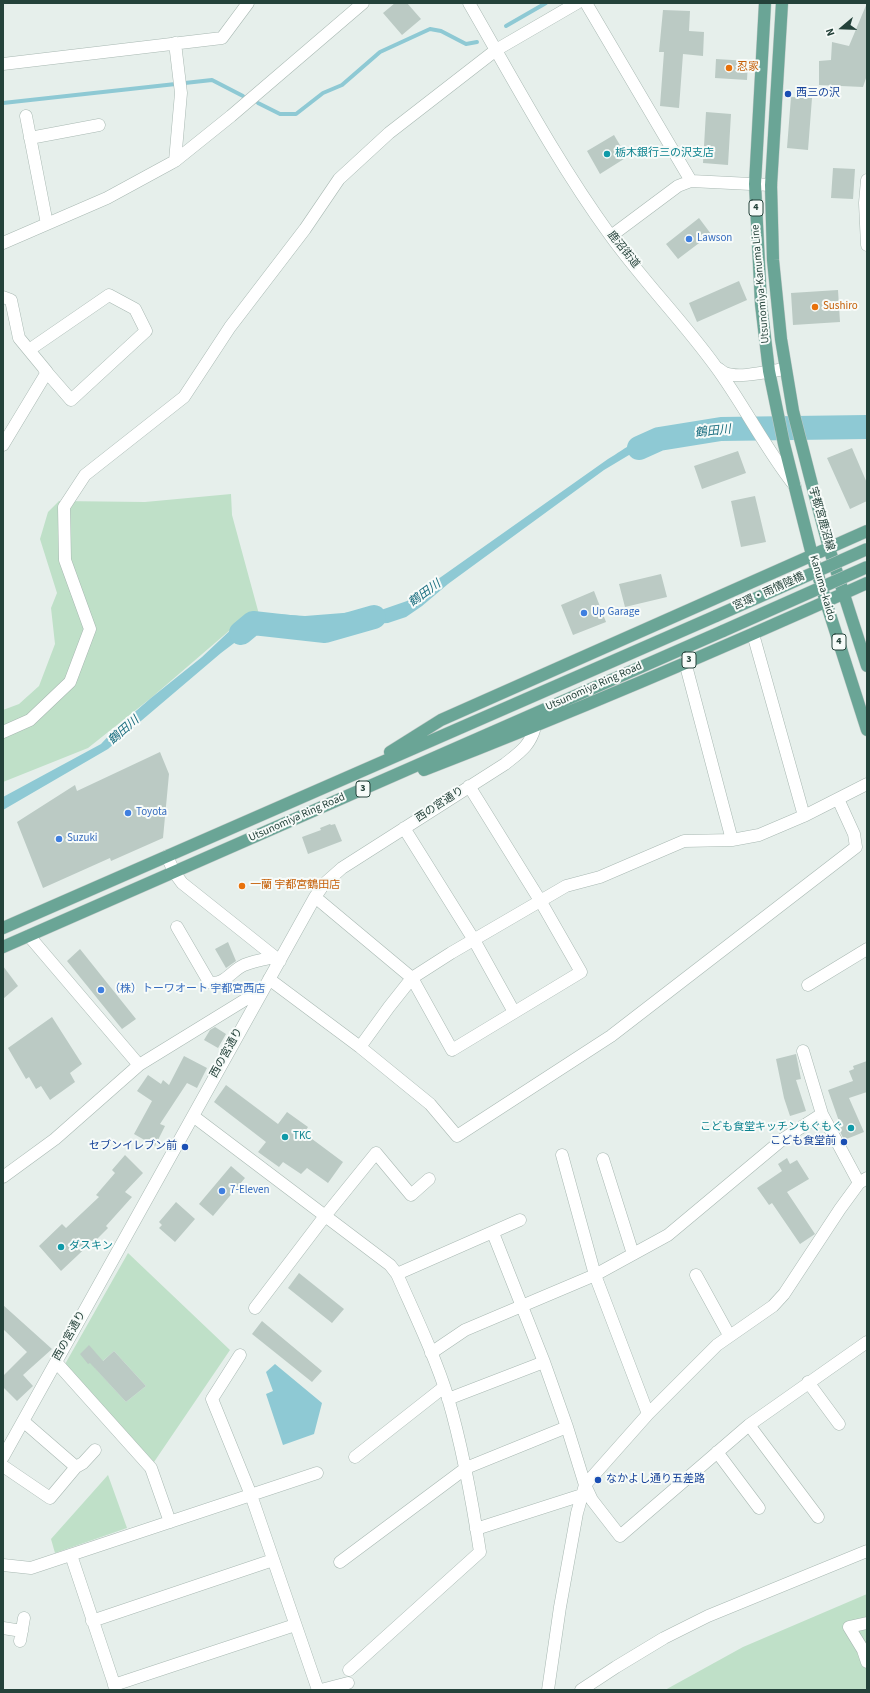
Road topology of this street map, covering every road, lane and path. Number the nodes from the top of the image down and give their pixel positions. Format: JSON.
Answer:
{"nodes":[{"id":1,"x":248,"y":3,"type":"edge"},
{"id":2,"x":363,"y":3,"type":"edge"},
{"id":3,"x":469,"y":3,"type":"edge"},
{"id":4,"x":577,"y":3,"type":"edge"},
{"id":5,"x":586,"y":3,"type":"edge"},
{"id":6,"x":765,"y":3,"type":"edge"},
{"id":7,"x":782,"y":3,"type":"edge"},
{"id":8,"x":175,"y":43,"type":"junction"},
{"id":9,"x":496,"y":50,"type":"junction"},
{"id":10,"x":3,"y":64,"type":"edge"},
{"id":11,"x":26,"y":116,"type":"dead end"},
{"id":12,"x":99,"y":125,"type":"dead end"},
{"id":13,"x":30,"y":138,"type":"junction"},
{"id":14,"x":175,"y":161,"type":"junction"},
{"id":15,"x":867,"y":180,"type":"edge"},
{"id":16,"x":691,"y":181,"type":"junction"},
{"id":17,"x":755,"y":184,"type":"junction"},
{"id":18,"x":771,"y":184,"type":"junction"},
{"id":19,"x":47,"y":224,"type":"junction"},
{"id":20,"x":611,"y":236,"type":"junction"},
{"id":21,"x":3,"y":243,"type":"edge"},
{"id":22,"x":867,"y":245,"type":"edge"},
{"id":23,"x":3,"y":297,"type":"edge"},
{"id":24,"x":29,"y":350,"type":"junction"},
{"id":25,"x":716,"y":367,"type":"junction"},
{"id":26,"x":44,"y":369,"type":"junction"},
{"id":27,"x":784,"y":369,"type":"junction"},
{"id":28,"x":769,"y":371,"type":"junction"},
{"id":29,"x":801,"y":443,"type":"joint"},
{"id":30,"x":784,"y":444,"type":"joint"},
{"id":31,"x":3,"y":445,"type":"edge"},
{"id":32,"x":795,"y":486,"type":"junction"},
{"id":33,"x":867,"y":531,"type":"edge"},
{"id":34,"x":829,"y":548,"type":"junction"},
{"id":35,"x":867,"y":548,"type":"edge"},
{"id":36,"x":812,"y":555,"type":"junction"},
{"id":37,"x":867,"y":567,"type":"edge"},
{"id":38,"x":867,"y":583,"type":"edge"},
{"id":39,"x":843,"y":594,"type":"junction"},
{"id":40,"x":826,"y":602,"type":"junction"},
{"id":41,"x":716,"y":616,"type":"joint"},
{"id":42,"x":723,"y":631,"type":"joint"},
{"id":43,"x":753,"y":634,"type":"junction"},
{"id":44,"x":685,"y":662,"type":"junction"},
{"id":45,"x":867,"y":666,"type":"edge"},
{"id":46,"x":535,"y":727,"type":"junction"},
{"id":47,"x":867,"y":730,"type":"edge"},
{"id":48,"x":3,"y":732,"type":"edge"},
{"id":49,"x":355,"y":773,"type":"junction"},
{"id":50,"x":867,"y":784,"type":"edge"},
{"id":51,"x":469,"y":786,"type":"junction"},
{"id":52,"x":359,"y":790,"type":"junction"},
{"id":53,"x":838,"y":799,"type":"junction"},
{"id":54,"x":804,"y":816,"type":"junction"},
{"id":55,"x":404,"y":828,"type":"junction"},
{"id":56,"x":732,"y":840,"type":"junction"},
{"id":57,"x":167,"y":856,"type":"junction"},
{"id":58,"x":174,"y":872,"type":"junction"},
{"id":59,"x":315,"y":897,"type":"junction"},
{"id":60,"x":541,"y":902,"type":"junction"},
{"id":61,"x":177,"y":927,"type":"dead end"},
{"id":62,"x":3,"y":928,"type":"edge"},
{"id":63,"x":29,"y":936,"type":"junction"},
{"id":64,"x":474,"y":940,"type":"junction"},
{"id":65,"x":3,"y":947,"type":"edge"},
{"id":66,"x":867,"y":949,"type":"edge"},
{"id":67,"x":277,"y":959,"type":"junction"},
{"id":68,"x":412,"y":978,"type":"junction"},
{"id":69,"x":269,"y":979,"type":"junction"},
{"id":70,"x":808,"y":985,"type":"dead end"},
{"id":71,"x":260,"y":995,"type":"junction"},
{"id":72,"x":514,"y":1012,"type":"junction"},
{"id":73,"x":360,"y":1047,"type":"junction"},
{"id":74,"x":803,"y":1051,"type":"dead end"},
{"id":75,"x":139,"y":1065,"type":"junction"},
{"id":76,"x":822,"y":1114,"type":"junction"},
{"id":77,"x":193,"y":1116,"type":"junction"},
{"id":78,"x":562,"y":1155,"type":"dead end"},
{"id":79,"x":603,"y":1159,"type":"dead end"},
{"id":80,"x":3,"y":1177,"type":"edge"},
{"id":81,"x":429,"y":1179,"type":"dead end"},
{"id":82,"x":863,"y":1180,"type":"edge"},
{"id":83,"x":325,"y":1216,"type":"junction"},
{"id":84,"x":520,"y":1220,"type":"dead end"},
{"id":85,"x":493,"y":1232,"type":"junction"},
{"id":86,"x":633,"y":1254,"type":"junction"},
{"id":87,"x":397,"y":1274,"type":"junction"},
{"id":88,"x":595,"y":1275,"type":"junction"},
{"id":89,"x":696,"y":1275,"type":"dead end"},
{"id":90,"x":522,"y":1306,"type":"junction"},
{"id":91,"x":255,"y":1308,"type":"dead end"},
{"id":92,"x":729,"y":1335,"type":"junction"},
{"id":93,"x":867,"y":1342,"type":"edge"},
{"id":94,"x":431,"y":1354,"type":"junction"},
{"id":95,"x":240,"y":1355,"type":"dead end"},
{"id":96,"x":56,"y":1362,"type":"junction"},
{"id":97,"x":544,"y":1362,"type":"junction"},
{"id":98,"x":808,"y":1382,"type":"junction"},
{"id":99,"x":444,"y":1387,"type":"junction"},
{"id":100,"x":448,"y":1399,"type":"junction"},
{"id":101,"x":648,"y":1414,"type":"junction"},
{"id":102,"x":23,"y":1421,"type":"junction"},
{"id":103,"x":840,"y":1424,"type":"dead end"},
{"id":104,"x":749,"y":1425,"type":"junction"},
{"id":105,"x":567,"y":1427,"type":"junction"},
{"id":106,"x":95,"y":1450,"type":"dead end"},
{"id":107,"x":717,"y":1452,"type":"junction"},
{"id":108,"x":3,"y":1457,"type":"edge"},
{"id":109,"x":355,"y":1457,"type":"dead end"},
{"id":110,"x":3,"y":1466,"type":"edge"},
{"id":111,"x":76,"y":1466,"type":"junction"},
{"id":112,"x":466,"y":1468,"type":"junction"},
{"id":113,"x":317,"y":1473,"type":"dead end"},
{"id":114,"x":584,"y":1490,"type":"junction"},
{"id":115,"x":251,"y":1495,"type":"junction"},
{"id":116,"x":759,"y":1508,"type":"dead end"},
{"id":117,"x":818,"y":1517,"type":"dead end"},
{"id":118,"x":170,"y":1522,"type":"junction"},
{"id":119,"x":476,"y":1529,"type":"junction"},
{"id":120,"x":867,"y":1551,"type":"edge"},
{"id":121,"x":70,"y":1555,"type":"junction"},
{"id":122,"x":273,"y":1560,"type":"junction"},
{"id":123,"x":340,"y":1562,"type":"dead end"},
{"id":124,"x":3,"y":1565,"type":"edge"},
{"id":125,"x":24,"y":1618,"type":"dead end"},
{"id":126,"x":92,"y":1621,"type":"junction"},
{"id":127,"x":867,"y":1622,"type":"edge"},
{"id":128,"x":295,"y":1625,"type":"junction"},
{"id":129,"x":3,"y":1628,"type":"edge"},
{"id":130,"x":867,"y":1662,"type":"edge"},
{"id":131,"x":349,"y":1670,"type":"dead end"},
{"id":132,"x":348,"y":1683,"type":"dead end"},
{"id":133,"x":115,"y":1688,"type":"edge"},
{"id":134,"x":318,"y":1690,"type":"edge"},
{"id":135,"x":321,"y":1690,"type":"edge"},
{"id":136,"x":548,"y":1690,"type":"edge"},
{"id":137,"x":581,"y":1690,"type":"edge"}],
"edges":[{"from":1,"to":8,"type":"street"},
{"from":2,"to":14,"type":"street"},
{"from":3,"to":9,"type":"street","name":"鹿沼街道"},
{"from":4,"to":9,"type":"street"},
{"from":5,"to":16,"type":"street"},
{"from":6,"to":17,"type":"main road","name":"Utsunomiya-Kanuma Line","number":"4"},
{"from":7,"to":18,"type":"main road","name":"Utsunomiya-Kanuma Line","number":"4"},
{"from":8,"to":10,"type":"street"},
{"from":8,"to":14,"type":"street"},
{"from":9,"to":20,"type":"street","name":"鹿沼街道"},
{"from":9,"to":48,"type":"street"},
{"from":11,"to":13,"type":"street"},
{"from":12,"to":13,"type":"street"},
{"from":13,"to":19,"type":"street"},
{"from":14,"to":19,"type":"street"},
{"from":15,"to":22,"type":"street"},
{"from":16,"to":17,"type":"street"},
{"from":16,"to":20,"type":"street"},
{"from":17,"to":18,"type":"street"},
{"from":17,"to":28,"type":"main road","name":"Utsunomiya-Kanuma Line","number":"4"},
{"from":18,"to":27,"type":"main road","name":"Utsunomiya-Kanuma Line","number":"4"},
{"from":19,"to":21,"type":"street"},
{"from":20,"to":25,"type":"street","name":"鹿沼街道"},
{"from":23,"to":24,"type":"street"},
{"from":24,"to":26,"type":"street"},
{"from":24,"to":26,"type":"street"},
{"from":25,"to":28,"type":"street"},
{"from":25,"to":32,"type":"street","name":"鹿沼街道"},
{"from":26,"to":31,"type":"street"},
{"from":27,"to":28,"type":"street"},
{"from":27,"to":29,"type":"main road","name":"Utsunomiya-Kanuma Line","number":"4"},
{"from":28,"to":30,"type":"main road","name":"Utsunomiya-Kanuma Line","number":"4"},
{"from":29,"to":34,"type":"main road","name":"宇都宮鹿沼線","number":"4"},
{"from":30,"to":32,"type":"main road","name":"Kanuma-kaido","number":"4"},
{"from":32,"to":36,"type":"main road","name":"Kanuma-kaido","number":"4"},
{"from":33,"to":34,"type":"main road","number":"3"},
{"from":34,"to":36,"type":"main road","number":"3"},
{"from":34,"to":39,"type":"main road","name":"宇都宮鹿沼線","number":"4"},
{"from":35,"to":41,"type":"main road","name":"宮環・雨情陸橋","number":"3","bridge":true},
{"from":36,"to":40,"type":"main road","name":"Kanuma-kaido","number":"4"},
{"from":36,"to":49,"type":"main road","number":"3"},
{"from":37,"to":42,"type":"main road","name":"宮環・雨情陸橋","number":"3","bridge":true},
{"from":38,"to":39,"type":"main road","number":"3"},
{"from":39,"to":40,"type":"main road","number":"3"},
{"from":39,"to":45,"type":"main road","name":"Kanuma-kaido","number":"4"},
{"from":40,"to":43,"type":"main road","number":"3"},
{"from":40,"to":47,"type":"main road","name":"Kanuma-kaido","number":"4"},
{"from":41,"to":49,"type":"main road","name":"Utsunomiya Ring Road","number":"3"},
{"from":42,"to":52,"type":"main road","name":"Utsunomiya Ring Road","number":"3"},
{"from":43,"to":44,"type":"main road","number":"3"},
{"from":43,"to":54,"type":"street"},
{"from":44,"to":46,"type":"main road","number":"3"},
{"from":44,"to":56,"type":"street"},
{"from":46,"to":51,"type":"street","name":"西の宮通り"},
{"from":46,"to":52,"type":"main road","number":"3"},
{"from":49,"to":57,"type":"main road","name":"Utsunomiya Ring Road","number":"3"},
{"from":50,"to":53,"type":"street"},
{"from":51,"to":55,"type":"street","name":"西の宮通り"},
{"from":51,"to":60,"type":"street"},
{"from":52,"to":58,"type":"main road","name":"Utsunomiya Ring Road","number":"3"},
{"from":53,"to":54,"type":"street"},
{"from":53,"to":73,"type":"street"},
{"from":54,"to":56,"type":"street"},
{"from":55,"to":59,"type":"street","name":"西の宮通り"},
{"from":55,"to":64,"type":"street"},
{"from":56,"to":60,"type":"street"},
{"from":57,"to":58,"type":"street"},
{"from":57,"to":62,"type":"main road","name":"Utsunomiya Ring Road","number":"3"},
{"from":58,"to":63,"type":"main road","name":"Utsunomiya Ring Road","number":"3"},
{"from":58,"to":67,"type":"street"},
{"from":59,"to":67,"type":"street","name":"西の宮通り"},
{"from":59,"to":68,"type":"street"},
{"from":60,"to":64,"type":"street"},
{"from":60,"to":72,"type":"street"},
{"from":61,"to":67,"type":"street"},
{"from":63,"to":65,"type":"main road","name":"Utsunomiya Ring Road","number":"3"},
{"from":63,"to":75,"type":"street"},
{"from":64,"to":68,"type":"street"},
{"from":64,"to":72,"type":"street"},
{"from":66,"to":70,"type":"street"},
{"from":67,"to":69,"type":"street","name":"西の宮通り"},
{"from":68,"to":72,"type":"street"},
{"from":68,"to":73,"type":"street"},
{"from":69,"to":71,"type":"street","name":"西の宮通り"},
{"from":69,"to":73,"type":"street"},
{"from":71,"to":75,"type":"street"},
{"from":71,"to":77,"type":"street","name":"西の宮通り"},
{"from":74,"to":76,"type":"street"},
{"from":75,"to":80,"type":"street"},
{"from":76,"to":82,"type":"street"},
{"from":76,"to":86,"type":"street"},
{"from":77,"to":83,"type":"street"},
{"from":77,"to":96,"type":"street","name":"西の宮通り"},
{"from":78,"to":88,"type":"street"},
{"from":79,"to":86,"type":"street"},
{"from":81,"to":83,"type":"street"},
{"from":82,"to":92,"type":"street"},
{"from":83,"to":87,"type":"street"},
{"from":83,"to":91,"type":"street"},
{"from":84,"to":85,"type":"street"},
{"from":85,"to":87,"type":"street"},
{"from":85,"to":90,"type":"street"},
{"from":86,"to":88,"type":"street"},
{"from":87,"to":94,"type":"street"},
{"from":88,"to":90,"type":"street"},
{"from":88,"to":101,"type":"street"},
{"from":89,"to":92,"type":"street"},
{"from":90,"to":94,"type":"street"},
{"from":90,"to":97,"type":"street"},
{"from":92,"to":101,"type":"street"},
{"from":93,"to":98,"type":"street"},
{"from":94,"to":99,"type":"street"},
{"from":95,"to":115,"type":"street"},
{"from":96,"to":102,"type":"street","name":"西の宮通り"},
{"from":96,"to":118,"type":"street"},
{"from":97,"to":100,"type":"street"},
{"from":97,"to":105,"type":"street"},
{"from":98,"to":103,"type":"street"},
{"from":98,"to":104,"type":"street"},
{"from":99,"to":100,"type":"street"},
{"from":99,"to":109,"type":"street"},
{"from":100,"to":112,"type":"street"},
{"from":101,"to":114,"type":"street"},
{"from":102,"to":108,"type":"street","name":"西の宮通り"},
{"from":102,"to":111,"type":"street"},
{"from":104,"to":107,"type":"street"},
{"from":104,"to":117,"type":"street"},
{"from":105,"to":112,"type":"street"},
{"from":105,"to":114,"type":"street"},
{"from":106,"to":111,"type":"street"},
{"from":107,"to":114,"type":"street"},
{"from":107,"to":116,"type":"street"},
{"from":110,"to":111,"type":"street"},
{"from":112,"to":119,"type":"street"},
{"from":112,"to":123,"type":"street"},
{"from":113,"to":115,"type":"street"},
{"from":114,"to":119,"type":"street"},
{"from":114,"to":136,"type":"street"},
{"from":115,"to":118,"type":"street"},
{"from":115,"to":122,"type":"street"},
{"from":118,"to":121,"type":"street"},
{"from":119,"to":131,"type":"street"},
{"from":120,"to":137,"type":"street"},
{"from":121,"to":124,"type":"street"},
{"from":121,"to":126,"type":"street"},
{"from":122,"to":126,"type":"street"},
{"from":122,"to":128,"type":"street"},
{"from":125,"to":129,"type":"street"},
{"from":126,"to":133,"type":"street"},
{"from":127,"to":130,"type":"street"},
{"from":128,"to":133,"type":"street"},
{"from":128,"to":134,"type":"street"},
{"from":132,"to":135,"type":"street"}]}
